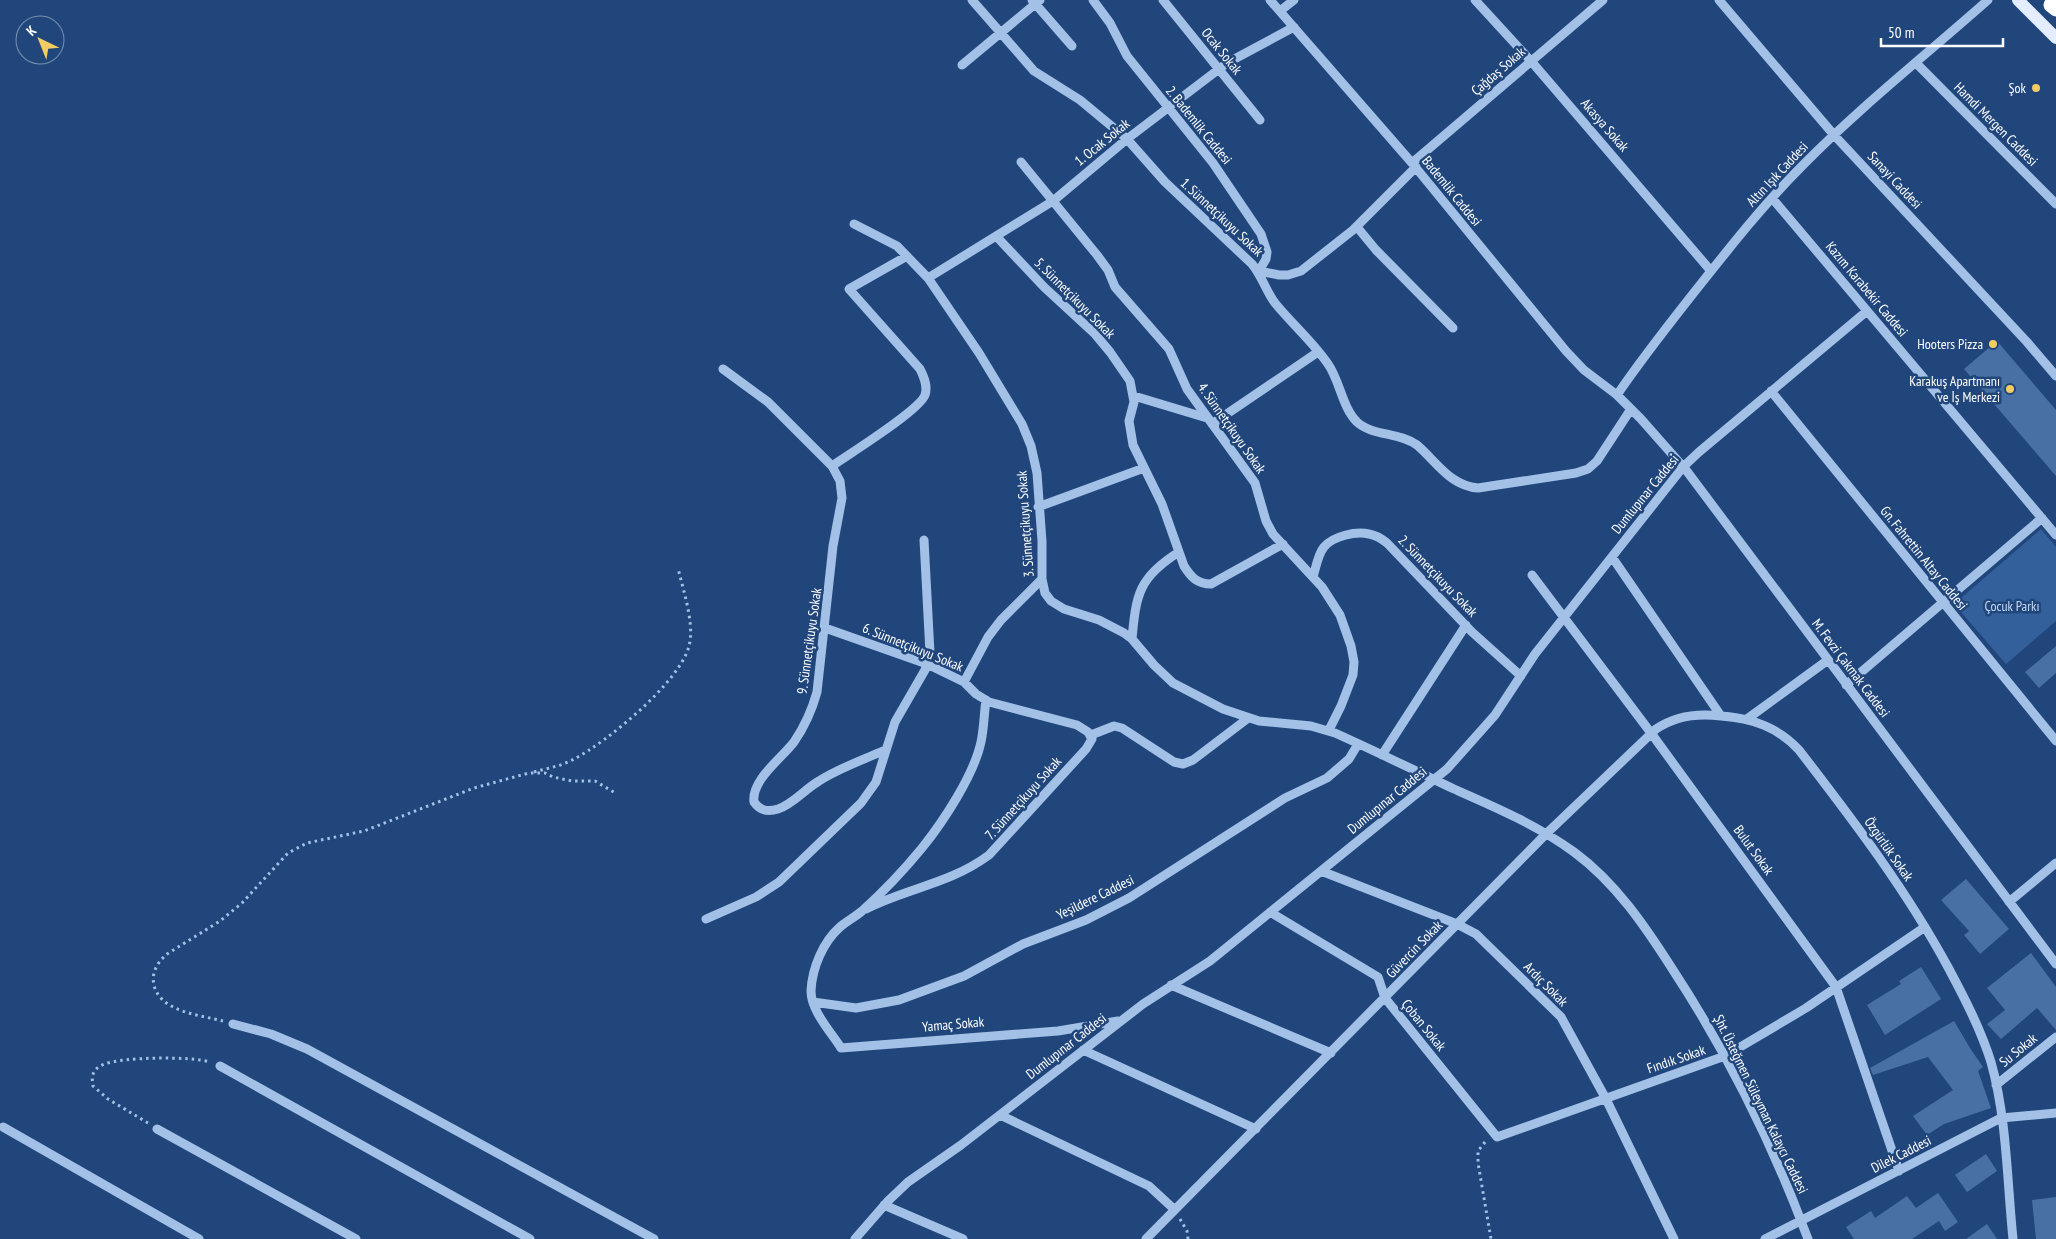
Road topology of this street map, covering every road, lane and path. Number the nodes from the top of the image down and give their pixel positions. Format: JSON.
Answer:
{"nodes":[{"id":1,"x":972,"y":0,"type":"edge"},
{"id":2,"x":1093,"y":0,"type":"edge"},
{"id":3,"x":1163,"y":0,"type":"edge"},
{"id":4,"x":1270,"y":0,"type":"edge"},
{"id":5,"x":1294,"y":0,"type":"edge"},
{"id":6,"x":1475,"y":0,"type":"edge"},
{"id":7,"x":1602,"y":0,"type":"edge"},
{"id":8,"x":1719,"y":0,"type":"edge"},
{"id":9,"x":1988,"y":0,"type":"edge"},
{"id":10,"x":2018,"y":0,"type":"edge"},
{"id":11,"x":1035,"y":1,"type":"edge"},
{"id":12,"x":1280,"y":11,"type":"junction"},
{"id":13,"x":1294,"y":27,"type":"junction"},
{"id":14,"x":1000,"y":33,"type":"junction"},
{"id":15,"x":2056,"y":38,"type":"edge"},
{"id":16,"x":1072,"y":46,"type":"dead end"},
{"id":17,"x":1531,"y":61,"type":"junction"},
{"id":18,"x":1916,"y":63,"type":"junction"},
{"id":19,"x":962,"y":65,"type":"dead end"},
{"id":20,"x":1218,"y":69,"type":"junction"},
{"id":21,"x":1167,"y":107,"type":"junction"},
{"id":22,"x":1260,"y":120,"type":"dead end"},
{"id":23,"x":1834,"y":135,"type":"junction"},
{"id":24,"x":1127,"y":139,"type":"junction"},
{"id":25,"x":1021,"y":162,"type":"dead end"},
{"id":26,"x":1414,"y":165,"type":"junction"},
{"id":27,"x":1772,"y":198,"type":"junction"},
{"id":28,"x":1052,"y":201,"type":"junction"},
{"id":29,"x":2056,"y":204,"type":"edge"},
{"id":30,"x":854,"y":224,"type":"dead end"},
{"id":31,"x":1357,"y":227,"type":"junction"},
{"id":32,"x":996,"y":236,"type":"junction"},
{"id":33,"x":907,"y":256,"type":"junction"},
{"id":34,"x":1711,"y":271,"type":"junction"},
{"id":35,"x":1259,"y":272,"type":"junction"},
{"id":36,"x":928,"y":278,"type":"junction"},
{"id":37,"x":1867,"y":311,"type":"junction"},
{"id":38,"x":1453,"y":328,"type":"dead end"},
{"id":39,"x":1318,"y":352,"type":"junction"},
{"id":40,"x":723,"y":369,"type":"dead end"},
{"id":41,"x":2056,"y":376,"type":"edge"},
{"id":42,"x":1771,"y":392,"type":"junction"},
{"id":43,"x":1617,"y":395,"type":"junction"},
{"id":44,"x":1134,"y":396,"type":"junction"},
{"id":45,"x":1631,"y":409,"type":"junction"},
{"id":46,"x":1210,"y":421,"type":"junction"},
{"id":47,"x":832,"y":466,"type":"junction"},
{"id":48,"x":1684,"y":467,"type":"junction"},
{"id":49,"x":1144,"y":468,"type":"junction"},
{"id":50,"x":1038,"y":507,"type":"junction"},
{"id":51,"x":2042,"y":518,"type":"junction"},
{"id":52,"x":2056,"y":534,"type":"edge"},
{"id":53,"x":924,"y":540,"type":"dead end"},
{"id":54,"x":1283,"y":544,"type":"junction"},
{"id":55,"x":1179,"y":552,"type":"junction"},
{"id":56,"x":1612,"y":557,"type":"junction"},
{"id":57,"x":678,"y":568,"type":"dead end"},
{"id":58,"x":1532,"y":576,"type":"dead end"},
{"id":59,"x":1313,"y":577,"type":"junction"},
{"id":60,"x":1042,"y":579,"type":"junction"},
{"id":61,"x":1943,"y":602,"type":"junction"},
{"id":62,"x":1564,"y":618,"type":"junction"},
{"id":63,"x":1466,"y":625,"type":"junction"},
{"id":64,"x":825,"y":628,"type":"junction"},
{"id":65,"x":1132,"y":639,"type":"junction"},
{"id":66,"x":1828,"y":660,"type":"junction"},
{"id":67,"x":927,"y":664,"type":"junction"},
{"id":68,"x":1521,"y":676,"type":"junction"},
{"id":69,"x":964,"y":682,"type":"junction"},
{"id":70,"x":1846,"y":685,"type":"junction"},
{"id":71,"x":986,"y":700,"type":"junction"},
{"id":72,"x":1721,"y":716,"type":"junction"},
{"id":73,"x":1247,"y":719,"type":"junction"},
{"id":74,"x":1747,"y":719,"type":"junction"},
{"id":75,"x":1329,"y":730,"type":"junction"},
{"id":76,"x":1651,"y":733,"type":"junction"},
{"id":77,"x":1091,"y":735,"type":"junction"},
{"id":78,"x":2056,"y":741,"type":"edge"},
{"id":79,"x":1358,"y":744,"type":"junction"},
{"id":80,"x":885,"y":750,"type":"junction"},
{"id":81,"x":1382,"y":755,"type":"junction"},
{"id":82,"x":529,"y":773,"type":"junction"},
{"id":83,"x":1435,"y":779,"type":"junction"},
{"id":84,"x":616,"y":794,"type":"dead end"},
{"id":85,"x":1546,"y":834,"type":"junction"},
{"id":86,"x":2056,"y":863,"type":"edge"},
{"id":87,"x":1321,"y":871,"type":"junction"},
{"id":88,"x":2010,"y":902,"type":"junction"},
{"id":89,"x":860,"y":912,"type":"junction"},
{"id":90,"x":1270,"y":912,"type":"junction"},
{"id":91,"x":706,"y":919,"type":"dead end"},
{"id":92,"x":1457,"y":924,"type":"junction"},
{"id":93,"x":1925,"y":927,"type":"junction"},
{"id":94,"x":2056,"y":964,"type":"edge"},
{"id":95,"x":1172,"y":986,"type":"junction"},
{"id":96,"x":1836,"y":987,"type":"junction"},
{"id":97,"x":1385,"y":998,"type":"junction"},
{"id":98,"x":813,"y":1002,"type":"junction"},
{"id":99,"x":1121,"y":1021,"type":"junction"},
{"id":100,"x":233,"y":1024,"type":"joint"},
{"id":101,"x":2056,"y":1037,"type":"edge"},
{"id":102,"x":1083,"y":1050,"type":"junction"},
{"id":103,"x":1330,"y":1053,"type":"junction"},
{"id":104,"x":1725,"y":1056,"type":"junction"},
{"id":105,"x":220,"y":1066,"type":"joint"},
{"id":106,"x":1996,"y":1085,"type":"junction"},
{"id":107,"x":1606,"y":1099,"type":"junction"},
{"id":108,"x":2056,"y":1113,"type":"edge"},
{"id":109,"x":1000,"y":1115,"type":"junction"},
{"id":110,"x":2002,"y":1118,"type":"junction"},
{"id":111,"x":3,"y":1127,"type":"dead end"},
{"id":112,"x":157,"y":1129,"type":"joint"},
{"id":113,"x":1256,"y":1129,"type":"junction"},
{"id":114,"x":1497,"y":1137,"type":"junction"},
{"id":115,"x":1898,"y":1171,"type":"junction"},
{"id":116,"x":884,"y":1205,"type":"junction"},
{"id":117,"x":1175,"y":1210,"type":"junction"},
{"id":118,"x":1801,"y":1221,"type":"junction"},
{"id":119,"x":199,"y":1239,"type":"edge"},
{"id":120,"x":356,"y":1239,"type":"edge"},
{"id":121,"x":530,"y":1239,"type":"edge"},
{"id":122,"x":654,"y":1239,"type":"edge"},
{"id":123,"x":856,"y":1239,"type":"edge"},
{"id":124,"x":963,"y":1239,"type":"edge"},
{"id":125,"x":1146,"y":1239,"type":"edge"},
{"id":126,"x":1188,"y":1239,"type":"edge"},
{"id":127,"x":1491,"y":1239,"type":"edge"},
{"id":128,"x":1674,"y":1239,"type":"edge"},
{"id":129,"x":1765,"y":1239,"type":"edge"},
{"id":130,"x":1808,"y":1239,"type":"edge"},
{"id":131,"x":2013,"y":1239,"type":"edge"}],
"edges":[{"from":1,"to":14,"type":"street","name":"1. Sünnetçikuyu Sokak"},
{"from":2,"to":21,"type":"street","name":"2. Bademlik Caddesi"},
{"from":3,"to":20,"type":"street","name":"Ocak Sokak"},
{"from":4,"to":12,"type":"street","name":"Bademlik Caddesi"},
{"from":5,"to":12,"type":"street"},
{"from":6,"to":17,"type":"street","name":"Akasya Sokak"},
{"from":7,"to":17,"type":"street","name":"Çağdaş Sokak"},
{"from":8,"to":23,"type":"street","name":"Sanayi Caddesi"},
{"from":9,"to":18,"type":"street","name":"Altın Işık Caddesi"},
{"from":10,"to":15,"type":"main road"},
{"from":11,"to":14,"type":"street"},
{"from":11,"to":16,"type":"street"},
{"from":12,"to":13,"type":"street","name":"Bademlik Caddesi"},
{"from":13,"to":20,"type":"street","name":"1. Ocak Sokak"},
{"from":13,"to":26,"type":"street","name":"Bademlik Caddesi"},
{"from":14,"to":19,"type":"street"},
{"from":14,"to":24,"type":"street","name":"1. Sünnetçikuyu Sokak"},
{"from":17,"to":26,"type":"street","name":"Çağdaş Sokak"},
{"from":17,"to":34,"type":"street","name":"Akasya Sokak"},
{"from":18,"to":23,"type":"street","name":"Altın Işık Caddesi"},
{"from":18,"to":29,"type":"street","name":"Hamdi Mergen Caddesi"},
{"from":20,"to":21,"type":"street","name":"1. Ocak Sokak"},
{"from":20,"to":22,"type":"street","name":"Ocak Sokak"},
{"from":21,"to":24,"type":"street","name":"1. Ocak Sokak"},
{"from":21,"to":35,"type":"street","name":"2. Bademlik Caddesi"},
{"from":23,"to":27,"type":"street","name":"Altın Işık Caddesi"},
{"from":23,"to":41,"type":"street","name":"Sanayi Caddesi"},
{"from":24,"to":28,"type":"street","name":"1. Ocak Sokak"},
{"from":24,"to":35,"type":"street","name":"1. Sünnetçikuyu Sokak"},
{"from":25,"to":28,"type":"street","name":"4. Sünnetçikuyu Sokak"},
{"from":26,"to":31,"type":"street","name":"Çağdaş Sokak"},
{"from":26,"to":43,"type":"street","name":"Bademlik Caddesi"},
{"from":27,"to":34,"type":"street","name":"Altın Işık Caddesi"},
{"from":27,"to":37,"type":"street","name":"Kazım Karabekir Caddesi"},
{"from":28,"to":32,"type":"street","name":"1. Ocak Sokak"},
{"from":28,"to":46,"type":"street","name":"4. Sünnetçikuyu Sokak"},
{"from":30,"to":33,"type":"street","name":"3. Sünnetçikuyu Sokak"},
{"from":31,"to":35,"type":"street","name":"Çağdaş Sokak"},
{"from":31,"to":38,"type":"street"},
{"from":32,"to":36,"type":"street","name":"1. Ocak Sokak"},
{"from":32,"to":44,"type":"street","name":"5. Sünnetçikuyu Sokak"},
{"from":33,"to":36,"type":"street","name":"3. Sünnetçikuyu Sokak"},
{"from":33,"to":47,"type":"street"},
{"from":34,"to":43,"type":"street","name":"Altın Işık Caddesi"},
{"from":35,"to":39,"type":"street","name":"1. Sünnetçikuyu Sokak"},
{"from":36,"to":50,"type":"street","name":"3. Sünnetçikuyu Sokak"},
{"from":37,"to":42,"type":"street","name":"Dumlupınar Caddesi"},
{"from":37,"to":51,"type":"street","name":"Kazım Karabekir Caddesi"},
{"from":39,"to":45,"type":"street","name":"1. Sünnetçikuyu Sokak"},
{"from":39,"to":46,"type":"street"},
{"from":40,"to":47,"type":"street","name":"9. Sünnetçikuyu Sokak"},
{"from":42,"to":48,"type":"street","name":"Dumlupınar Caddesi"},
{"from":42,"to":61,"type":"street","name":"Gn. Fahrettin Altay Caddesi"},
{"from":43,"to":45,"type":"street","name":"M. Fevzi Çakmak Caddesi"},
{"from":44,"to":46,"type":"street"},
{"from":44,"to":49,"type":"street"},
{"from":45,"to":48,"type":"street","name":"M. Fevzi Çakmak Caddesi"},
{"from":46,"to":54,"type":"street","name":"4. Sünnetçikuyu Sokak"},
{"from":47,"to":64,"type":"street","name":"9. Sünnetçikuyu Sokak"},
{"from":48,"to":56,"type":"street","name":"Dumlupınar Caddesi"},
{"from":48,"to":66,"type":"street","name":"M. Fevzi Çakmak Caddesi"},
{"from":49,"to":50,"type":"street"},
{"from":49,"to":55,"type":"street"},
{"from":50,"to":60,"type":"street","name":"3. Sünnetçikuyu Sokak"},
{"from":51,"to":52,"type":"street","name":"Kazım Karabekir Caddesi"},
{"from":51,"to":61,"type":"street"},
{"from":53,"to":67,"type":"street"},
{"from":54,"to":55,"type":"street"},
{"from":54,"to":59,"type":"street","name":"4. Sünnetçikuyu Sokak"},
{"from":55,"to":65,"type":"street"},
{"from":56,"to":62,"type":"street","name":"Dumlupınar Caddesi"},
{"from":56,"to":72,"type":"street"},
{"from":57,"to":82,"type":"path"},
{"from":58,"to":62,"type":"street","name":"Bulut Sokak"},
{"from":59,"to":63,"type":"street","name":"2. Sünnetçikuyu Sokak"},
{"from":59,"to":75,"type":"street","name":"4. Sünnetçikuyu Sokak"},
{"from":60,"to":65,"type":"street","name":"3. Sünnetçikuyu Sokak"},
{"from":60,"to":69,"type":"street"},
{"from":61,"to":70,"type":"street"},
{"from":61,"to":78,"type":"street","name":"Gn. Fahrettin Altay Caddesi"},
{"from":62,"to":68,"type":"street","name":"Dumlupınar Caddesi"},
{"from":62,"to":76,"type":"street","name":"Bulut Sokak"},
{"from":63,"to":68,"type":"street","name":"2. Sünnetçikuyu Sokak"},
{"from":63,"to":81,"type":"street"},
{"from":64,"to":67,"type":"street","name":"6. Sünnetçikuyu Sokak"},
{"from":64,"to":80,"type":"street","name":"9. Sünnetçikuyu Sokak"},
{"from":65,"to":73,"type":"street","name":"3. Sünnetçikuyu Sokak"},
{"from":66,"to":70,"type":"street","name":"M. Fevzi Çakmak Caddesi"},
{"from":66,"to":74,"type":"street"},
{"from":67,"to":69,"type":"street","name":"6. Sünnetçikuyu Sokak"},
{"from":67,"to":80,"type":"street"},
{"from":68,"to":83,"type":"street","name":"Dumlupınar Caddesi"},
{"from":69,"to":71,"type":"street","name":"6. Sünnetçikuyu Sokak"},
{"from":70,"to":88,"type":"street","name":"M. Fevzi Çakmak Caddesi"},
{"from":71,"to":77,"type":"street"},
{"from":71,"to":89,"type":"street"},
{"from":72,"to":74,"type":"street","name":"Özgürlük Sokak"},
{"from":72,"to":76,"type":"street","name":"Güvercin Sokak"},
{"from":73,"to":75,"type":"street","name":"3. Sünnetçikuyu Sokak"},
{"from":73,"to":77,"type":"street"},
{"from":74,"to":93,"type":"street","name":"Özgürlük Sokak"},
{"from":75,"to":79,"type":"street","name":"3. Sünnetçikuyu Sokak"},
{"from":76,"to":85,"type":"street","name":"Güvercin Sokak"},
{"from":76,"to":96,"type":"street","name":"Bulut Sokak"},
{"from":77,"to":89,"type":"street","name":"7. Sünnetçikuyu Sokak"},
{"from":79,"to":81,"type":"street","name":"3. Sünnetçikuyu Sokak"},
{"from":79,"to":98,"type":"street","name":"Yeşildere Caddesi"},
{"from":80,"to":91,"type":"street"},
{"from":81,"to":83,"type":"street","name":"Şht. Üsteğmen Süleyman Kalaycı Caddesi"},
{"from":82,"to":84,"type":"path"},
{"from":82,"to":100,"type":"path"},
{"from":83,"to":85,"type":"street","name":"Şht. Üsteğmen Süleyman Kalaycı Caddesi"},
{"from":83,"to":87,"type":"street","name":"Dumlupınar Caddesi"},
{"from":85,"to":92,"type":"street","name":"Güvercin Sokak"},
{"from":85,"to":104,"type":"street","name":"Şht. Üsteğmen Süleyman Kalaycı Caddesi"},
{"from":86,"to":88,"type":"street"},
{"from":87,"to":90,"type":"street","name":"Dumlupınar Caddesi"},
{"from":87,"to":92,"type":"street","name":"Ardıç Sokak"},
{"from":88,"to":94,"type":"street","name":"M. Fevzi Çakmak Caddesi"},
{"from":89,"to":98,"type":"street"},
{"from":90,"to":95,"type":"street","name":"Dumlupınar Caddesi"},
{"from":90,"to":97,"type":"street","name":"Çoban Sokak"},
{"from":92,"to":97,"type":"street","name":"Güvercin Sokak"},
{"from":92,"to":107,"type":"street","name":"Ardıç Sokak"},
{"from":93,"to":96,"type":"street","name":"Fındık Sokak"},
{"from":93,"to":106,"type":"street","name":"Özgürlük Sokak"},
{"from":95,"to":99,"type":"street","name":"Dumlupınar Caddesi"},
{"from":95,"to":103,"type":"street"},
{"from":96,"to":104,"type":"street","name":"Fındık Sokak"},
{"from":96,"to":115,"type":"street","name":"Bulut Sokak"},
{"from":97,"to":103,"type":"street","name":"Güvercin Sokak"},
{"from":97,"to":114,"type":"street","name":"Çoban Sokak"},
{"from":98,"to":99,"type":"street","name":"Yamaç Sokak"},
{"from":99,"to":102,"type":"street","name":"Dumlupınar Caddesi"},
{"from":100,"to":122,"type":"street"},
{"from":101,"to":106,"type":"street","name":"Su Sokak"},
{"from":102,"to":109,"type":"street","name":"Dumlupınar Caddesi"},
{"from":102,"to":113,"type":"street"},
{"from":103,"to":113,"type":"street","name":"Güvercin Sokak"},
{"from":104,"to":107,"type":"street","name":"Fındık Sokak"},
{"from":104,"to":118,"type":"street","name":"Şht. Üsteğmen Süleyman Kalaycı Caddesi"},
{"from":105,"to":112,"type":"path"},
{"from":105,"to":121,"type":"street"},
{"from":106,"to":110,"type":"street","name":"Özgürlük Sokak"},
{"from":107,"to":114,"type":"street","name":"Fındık Sokak"},
{"from":107,"to":128,"type":"street","name":"Ardıç Sokak"},
{"from":108,"to":110,"type":"street","name":"Dilek Caddesi"},
{"from":109,"to":116,"type":"street","name":"Dumlupınar Caddesi"},
{"from":109,"to":117,"type":"street"},
{"from":110,"to":115,"type":"street","name":"Dilek Caddesi"},
{"from":110,"to":131,"type":"street","name":"Özgürlük Sokak"},
{"from":111,"to":119,"type":"street"},
{"from":112,"to":120,"type":"street"},
{"from":113,"to":117,"type":"street","name":"Güvercin Sokak"},
{"from":114,"to":127,"type":"path"},
{"from":115,"to":118,"type":"street","name":"Dilek Caddesi"},
{"from":116,"to":123,"type":"street","name":"Dumlupınar Caddesi"},
{"from":116,"to":124,"type":"street"},
{"from":117,"to":125,"type":"street","name":"Güvercin Sokak"},
{"from":117,"to":126,"type":"path"},
{"from":118,"to":129,"type":"street","name":"Dilek Caddesi"},
{"from":118,"to":130,"type":"street","name":"Şht. Üsteğmen Süleyman Kalaycı Caddesi"}]}
